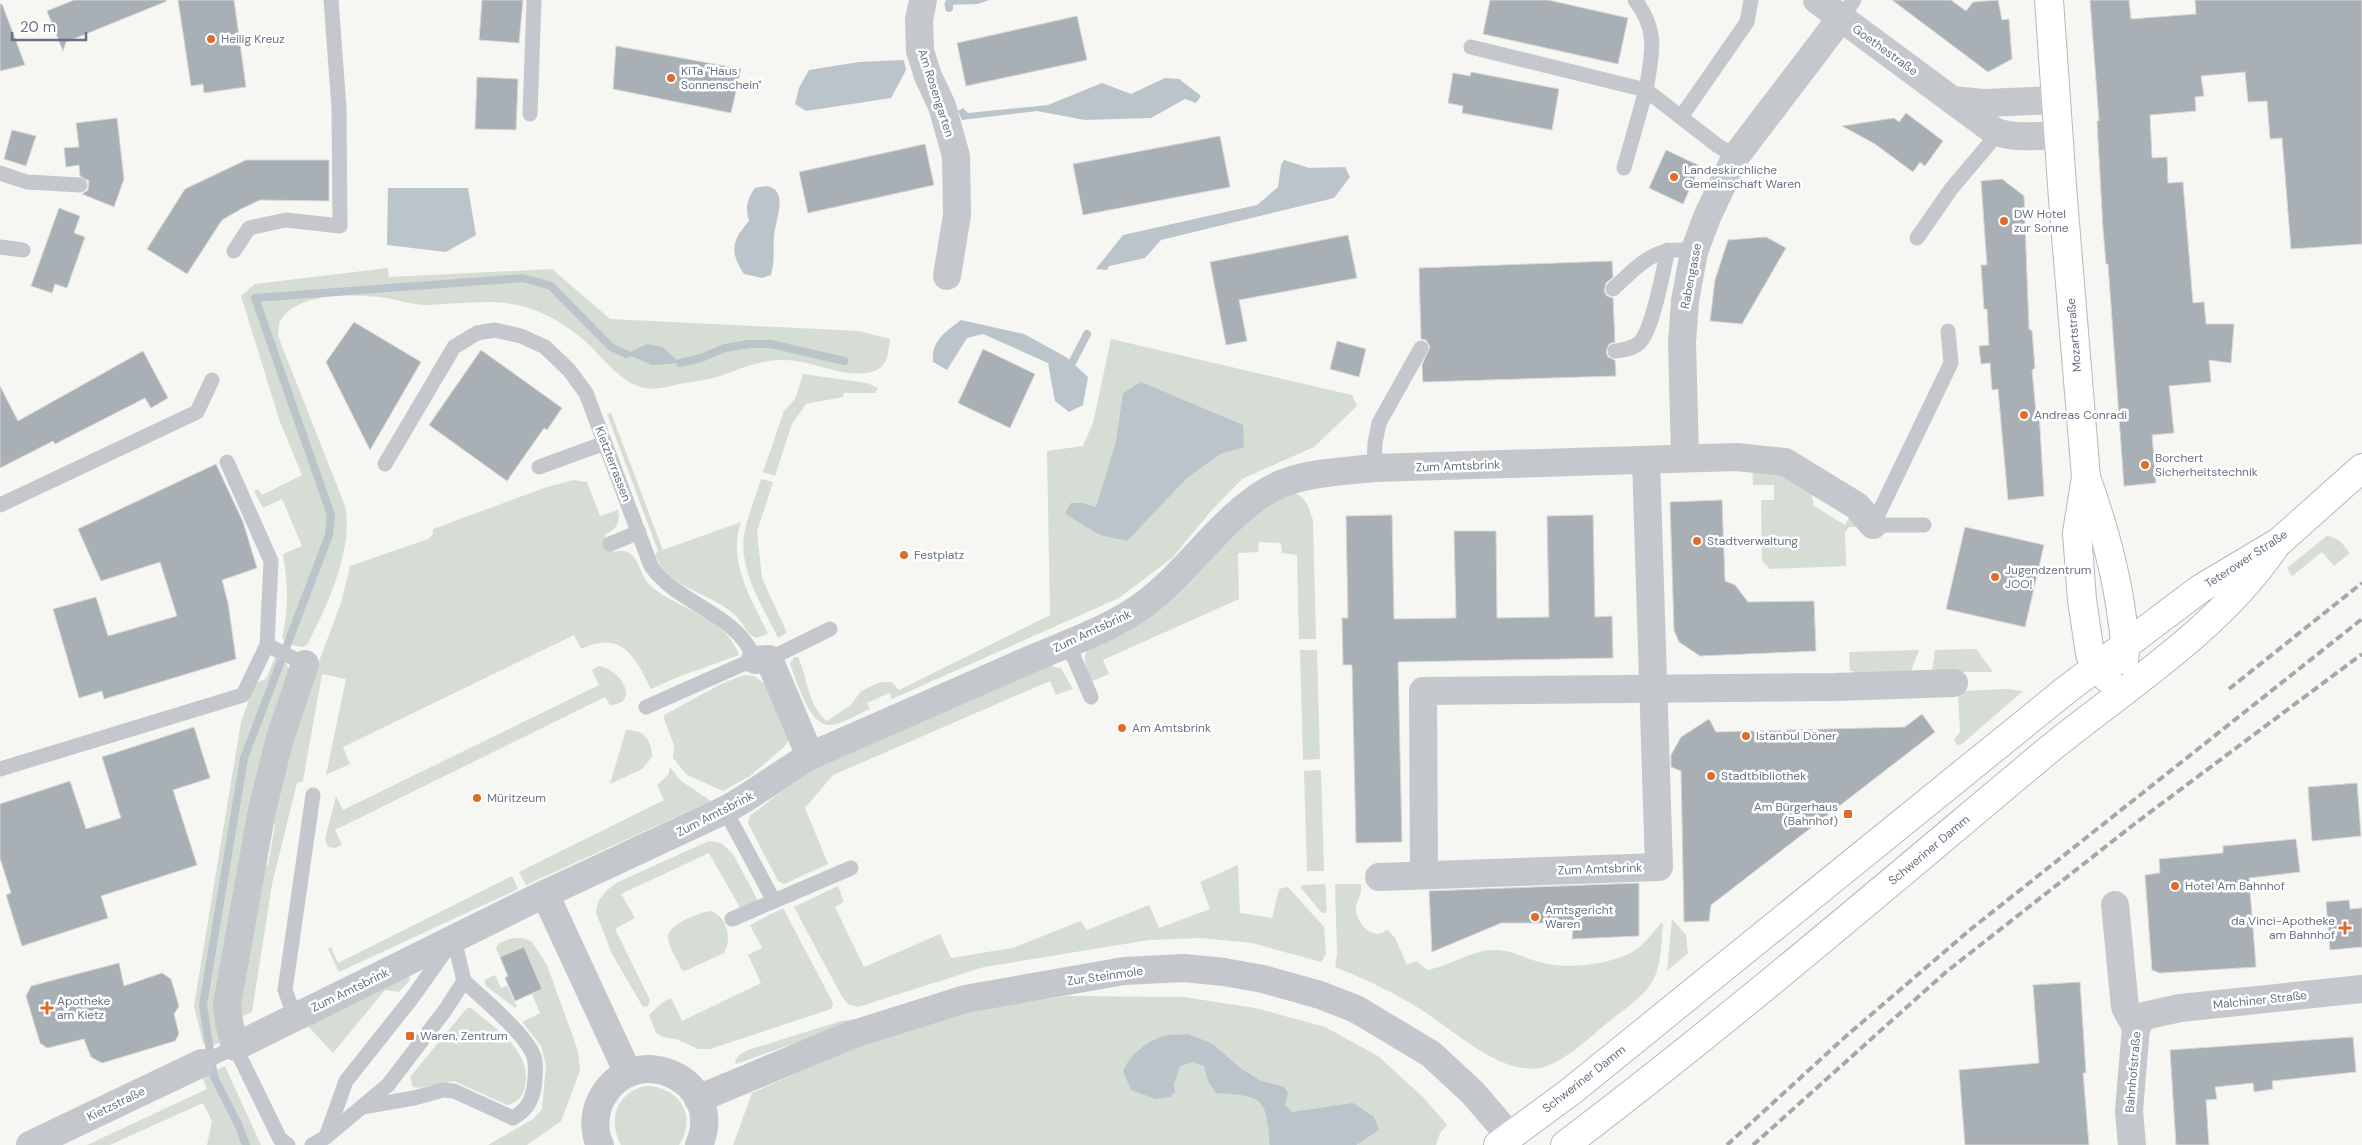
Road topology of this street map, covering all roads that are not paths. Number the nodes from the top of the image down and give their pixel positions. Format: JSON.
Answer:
{"nodes":[{"id":1,"x":331,"y":0,"type":"edge"},
{"id":2,"x":534,"y":0,"type":"edge"},
{"id":3,"x":923,"y":0,"type":"edge"},
{"id":4,"x":1635,"y":0,"type":"edge"},
{"id":5,"x":1751,"y":0,"type":"edge"},
{"id":6,"x":1818,"y":0,"type":"edge"},
{"id":7,"x":2049,"y":0,"type":"edge"},
{"id":8,"x":1848,"y":9,"type":"edge"},
{"id":9,"x":1471,"y":47,"type":"dead end"},
{"id":10,"x":1646,"y":90,"type":"junction"},
{"id":11,"x":1952,"y":100,"type":"junction"},
{"id":12,"x":2056,"y":100,"type":"junction"},
{"id":13,"x":530,"y":114,"type":"dead end"},
{"id":14,"x":1681,"y":117,"type":"junction"},
{"id":15,"x":1994,"y":131,"type":"junction"},
{"id":16,"x":2058,"y":135,"type":"junction"},
{"id":17,"x":1736,"y":156,"type":"junction"},
{"id":18,"x":1624,"y":168,"type":"dead end"},
{"id":19,"x":0,"y":173,"type":"edge"},
{"id":20,"x":80,"y":185,"type":"dead end"},
{"id":21,"x":1917,"y":238,"type":"dead end"},
{"id":22,"x":0,"y":247,"type":"edge"},
{"id":23,"x":23,"y":250,"type":"dead end"},
{"id":24,"x":234,"y":251,"type":"dead end"},
{"id":25,"x":1681,"y":251,"type":"junction"},
{"id":26,"x":947,"y":276,"type":"dead end"},
{"id":27,"x":1613,"y":289,"type":"dead end"},
{"id":28,"x":1948,"y":331,"type":"dead end"},
{"id":29,"x":1421,"y":348,"type":"dead end"},
{"id":30,"x":1615,"y":351,"type":"dead end"},
{"id":31,"x":212,"y":380,"type":"dead end"},
{"id":32,"x":605,"y":443,"type":"junction"},
{"id":33,"x":1685,"y":458,"type":"junction"},
{"id":34,"x":1646,"y":460,"type":"junction"},
{"id":35,"x":227,"y":462,"type":"dead end"},
{"id":36,"x":385,"y":464,"type":"dead end"},
{"id":37,"x":540,"y":467,"type":"dead end"},
{"id":38,"x":1374,"y":468,"type":"junction"},
{"id":39,"x":2362,"y":468,"type":"edge"},
{"id":40,"x":2086,"y":477,"type":"junction"},
{"id":41,"x":0,"y":505,"type":"edge"},
{"id":42,"x":1924,"y":524,"type":"dead end"},
{"id":43,"x":1873,"y":525,"type":"junction"},
{"id":44,"x":639,"y":532,"type":"junction"},
{"id":45,"x":2279,"y":542,"type":"junction"},
{"id":46,"x":610,"y":544,"type":"dead end"},
{"id":47,"x":830,"y":629,"type":"dead end"},
{"id":48,"x":1068,"y":644,"type":"junction"},
{"id":49,"x":2126,"y":645,"type":"junction"},
{"id":50,"x":272,"y":647,"type":"junction"},
{"id":51,"x":762,"y":660,"type":"junction"},
{"id":52,"x":298,"y":661,"type":"joint"},
{"id":53,"x":1954,"y":683,"type":"dead end"},
{"id":54,"x":2114,"y":683,"type":"junction"},
{"id":55,"x":1654,"y":690,"type":"junction"},
{"id":56,"x":1091,"y":697,"type":"dead end"},
{"id":57,"x":646,"y":707,"type":"dead end"},
{"id":58,"x":810,"y":756,"type":"junction"},
{"id":59,"x":0,"y":769,"type":"edge"},
{"id":60,"x":312,"y":794,"type":"dead end"},
{"id":61,"x":725,"y":810,"type":"junction"},
{"id":62,"x":851,"y":868,"type":"dead end"},
{"id":63,"x":1424,"y":875,"type":"junction"},
{"id":64,"x":1379,"y":877,"type":"dead end"},
{"id":65,"x":545,"y":894,"type":"junction"},
{"id":66,"x":774,"y":901,"type":"junction"},
{"id":67,"x":2115,"y":905,"type":"dead end"},
{"id":68,"x":732,"y":919,"type":"dead end"},
{"id":69,"x":454,"y":938,"type":"junction"},
{"id":70,"x":464,"y":981,"type":"junction"},
{"id":71,"x":2362,"y":989,"type":"edge"},
{"id":72,"x":2159,"y":1013,"type":"joint"},
{"id":73,"x":295,"y":1017,"type":"junction"},
{"id":74,"x":2136,"y":1027,"type":"junction"},
{"id":75,"x":219,"y":1055,"type":"junction"},
{"id":76,"x":628,"y":1073,"type":"junction"},
{"id":77,"x":698,"y":1099,"type":"junction"},
{"id":78,"x":362,"y":1107,"type":"junction"},
{"id":79,"x":326,"y":1137,"type":"junction"},
{"id":80,"x":592,"y":1139,"type":"edge"},
{"id":81,"x":45,"y":1142,"type":"edge"},
{"id":82,"x":1508,"y":1142,"type":"edge"},
{"id":83,"x":288,"y":1145,"type":"edge"},
{"id":84,"x":312,"y":1145,"type":"edge"},
{"id":85,"x":699,"y":1145,"type":"edge"},
{"id":86,"x":1565,"y":1145,"type":"edge"},
{"id":87,"x":2132,"y":1145,"type":"edge"}],
"edges":[{"from":1,"to":24,"type":"lane"},
{"from":2,"to":13,"type":"lane"},
{"from":3,"to":26,"type":"street","name":"Am Rosengarten"},
{"from":4,"to":10,"type":"lane"},
{"from":5,"to":14,"type":"lane"},
{"from":6,"to":8,"type":"street","name":"Goethestraße"},
{"from":7,"to":12,"type":"main road","name":"Mozartstraße"},
{"from":8,"to":11,"type":"street","name":"Goethestraße"},
{"from":8,"to":17,"type":"street","name":"Rabengasse"},
{"from":9,"to":10,"type":"lane"},
{"from":10,"to":14,"type":"lane"},
{"from":10,"to":18,"type":"lane"},
{"from":11,"to":12,"type":"street"},
{"from":11,"to":15,"type":"street","name":"Goethestraße"},
{"from":12,"to":16,"type":"main road","name":"Mozartstraße"},
{"from":14,"to":17,"type":"lane"},
{"from":15,"to":16,"type":"street","name":"Goethestraße"},
{"from":15,"to":21,"type":"lane"},
{"from":16,"to":40,"type":"main road","name":"Mozartstraße"},
{"from":17,"to":25,"type":"street","name":"Rabengasse"},
{"from":19,"to":20,"type":"lane"},
{"from":22,"to":23,"type":"lane"},
{"from":25,"to":27,"type":"lane"},
{"from":25,"to":30,"type":"lane"},
{"from":25,"to":33,"type":"street","name":"Rabengasse"},
{"from":28,"to":43,"type":"lane"},
{"from":29,"to":38,"type":"lane"},
{"from":31,"to":41,"type":"lane"},
{"from":32,"to":36,"type":"lane","name":"Kietzterrassen"},
{"from":32,"to":37,"type":"lane"},
{"from":32,"to":44,"type":"lane","name":"Kietzterrassen"},
{"from":33,"to":34,"type":"street","name":"Zum Amtsbrink"},
{"from":33,"to":43,"type":"street","name":"Zum Amtsbrink"},
{"from":34,"to":38,"type":"street","name":"Zum Amtsbrink"},
{"from":34,"to":55,"type":"street","name":"Zum Amtsbrink"},
{"from":35,"to":50,"type":"lane"},
{"from":38,"to":48,"type":"street","name":"Zum Amtsbrink"},
{"from":39,"to":45,"type":"main road","name":"Teterower Straße"},
{"from":40,"to":49,"type":"main road"},
{"from":40,"to":54,"type":"main road","name":"Mozartstraße"},
{"from":42,"to":43,"type":"lane"},
{"from":44,"to":46,"type":"lane"},
{"from":44,"to":51,"type":"lane","name":"Kietzterrassen"},
{"from":45,"to":49,"type":"main road","name":"Teterower Straße"},
{"from":45,"to":54,"type":"main road","name":"Schweriner Damm"},
{"from":47,"to":51,"type":"lane"},
{"from":48,"to":56,"type":"lane"},
{"from":48,"to":58,"type":"street","name":"Zum Amtsbrink"},
{"from":49,"to":54,"type":"main road","name":"Schweriner Damm"},
{"from":50,"to":52,"type":"lane"},
{"from":50,"to":59,"type":"lane"},
{"from":51,"to":57,"type":"lane"},
{"from":51,"to":58,"type":"street","name":"Kietzterrassen"},
{"from":52,"to":75,"type":"street"},
{"from":53,"to":55,"type":"street"},
{"from":54,"to":82,"type":"main road","name":"Schweriner Damm"},
{"from":54,"to":86,"type":"main road","name":"Schweriner Damm"},
{"from":55,"to":63,"type":"street","name":"Zum Amtsbrink"},
{"from":55,"to":63,"type":"street"},
{"from":58,"to":61,"type":"street","name":"Zum Amtsbrink"},
{"from":60,"to":73,"type":"lane"},
{"from":61,"to":65,"type":"street","name":"Zum Amtsbrink"},
{"from":61,"to":66,"type":"lane"},
{"from":62,"to":66,"type":"lane"},
{"from":63,"to":64,"type":"street","name":"Zum Amtsbrink"},
{"from":65,"to":69,"type":"street","name":"Zum Amtsbrink"},
{"from":65,"to":76,"type":"street"},
{"from":66,"to":68,"type":"lane"},
{"from":67,"to":74,"type":"street"},
{"from":69,"to":70,"type":"lane"},
{"from":69,"to":73,"type":"street","name":"Zum Amtsbrink"},
{"from":69,"to":79,"type":"lane"},
{"from":70,"to":78,"type":"lane"},
{"from":70,"to":78,"type":"lane"},
{"from":71,"to":72,"type":"street","name":"Malchiner Straße"},
{"from":72,"to":74,"type":"street","name":"Bahnhofstraße"},
{"from":73,"to":75,"type":"street","name":"Zum Amtsbrink"},
{"from":74,"to":87,"type":"street","name":"Bahnhofstraße"},
{"from":75,"to":81,"type":"street","name":"Kietzstraße"},
{"from":75,"to":83,"type":"lane"},
{"from":76,"to":77,"type":"street"},
{"from":76,"to":80,"type":"street"},
{"from":77,"to":82,"type":"street","name":"Zur Steinmole"},
{"from":77,"to":85,"type":"street"},
{"from":78,"to":79,"type":"lane"},
{"from":79,"to":84,"type":"lane"}]}
